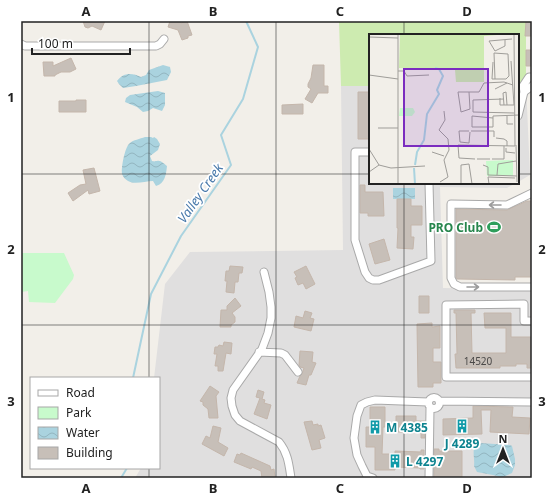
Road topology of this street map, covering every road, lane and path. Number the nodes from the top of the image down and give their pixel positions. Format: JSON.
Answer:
{"nodes":[{"id":1,"x":164,"y":39,"type":"dead end"},
{"id":2,"x":21,"y":44,"type":"edge"},
{"id":3,"x":532,"y":77,"type":"edge"},
{"id":4,"x":532,"y":86,"type":"edge"},
{"id":5,"x":524,"y":92,"type":"junction"},
{"id":6,"x":519,"y":112,"type":"edge"},
{"id":7,"x":369,"y":152,"type":"edge"},
{"id":8,"x":429,"y":184,"type":"edge"},
{"id":9,"x":532,"y":193,"type":"edge"},
{"id":10,"x":264,"y":272,"type":"dead end"},
{"id":11,"x":532,"y":287,"type":"edge"},
{"id":12,"x":532,"y":321,"type":"edge"},
{"id":13,"x":259,"y":352,"type":"junction"},
{"id":14,"x":298,"y":372,"type":"dead end"},
{"id":15,"x":532,"y":377,"type":"edge"},
{"id":16,"x":532,"y":402,"type":"edge"},
{"id":17,"x":429,"y":405,"type":"junction"},
{"id":18,"x":291,"y":478,"type":"edge"},
{"id":19,"x":373,"y":478,"type":"edge"},
{"id":20,"x":430,"y":478,"type":"edge"}],
"edges":[{"from":1,"to":2,"type":"street"},
{"from":3,"to":5,"type":"street"},
{"from":4,"to":5,"type":"street"},
{"from":5,"to":6,"type":"street"},
{"from":7,"to":8,"type":"street"},
{"from":9,"to":11,"type":"street","one_way":true},
{"from":10,"to":13,"type":"street"},
{"from":12,"to":15,"type":"street"},
{"from":13,"to":14,"type":"street"},
{"from":13,"to":18,"type":"street"},
{"from":16,"to":17,"type":"street"},
{"from":17,"to":19,"type":"street"},
{"from":17,"to":20,"type":"street"}]}
